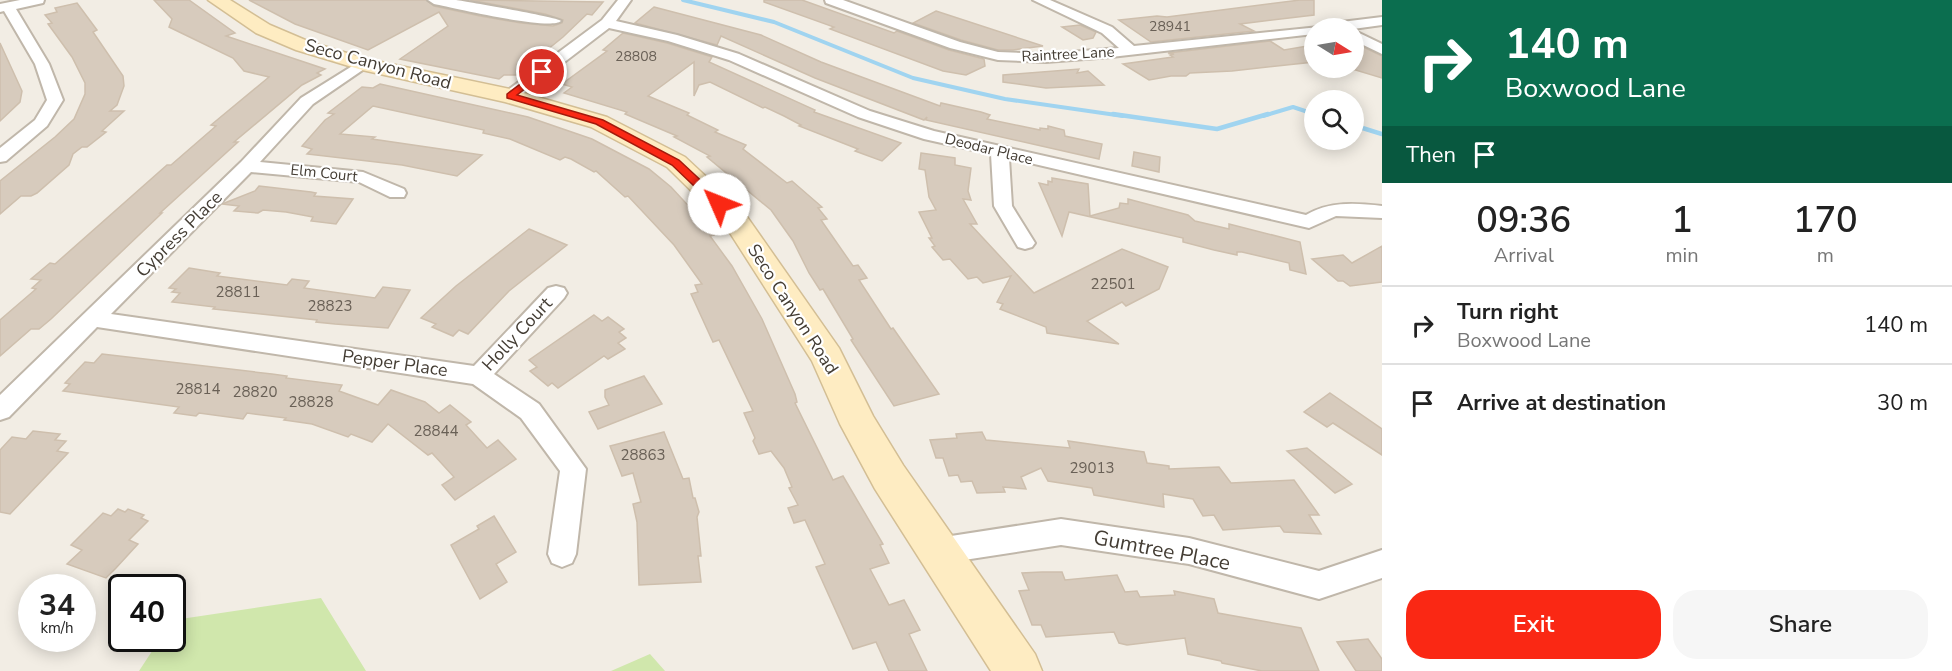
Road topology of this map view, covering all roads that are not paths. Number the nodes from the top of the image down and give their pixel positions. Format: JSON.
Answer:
{"nodes":[{"id":1,"x":38,"y":0,"type":"edge"},
{"id":2,"x":217,"y":0,"type":"edge"},
{"id":3,"x":434,"y":0,"type":"edge"},
{"id":4,"x":831,"y":0,"type":"edge"},
{"id":5,"x":1039,"y":0,"type":"edge"},
{"id":6,"x":623,"y":2,"type":"edge"},
{"id":7,"x":4,"y":7,"type":"edge"},
{"id":8,"x":554,"y":21,"type":"dead end"},
{"id":9,"x":1382,"y":21,"type":"edge"},
{"id":10,"x":607,"y":23,"type":"junction"},
{"id":11,"x":1364,"y":24,"type":"edge"},
{"id":12,"x":1304,"y":31,"type":"edge"},
{"id":13,"x":1364,"y":40,"type":"edge"},
{"id":14,"x":1130,"y":50,"type":"junction"},
{"id":15,"x":1382,"y":50,"type":"edge"},
{"id":16,"x":362,"y":64,"type":"junction"},
{"id":17,"x":510,"y":96,"type":"junction"},
{"id":18,"x":1000,"y":152,"type":"junction"},
{"id":19,"x":0,"y":157,"type":"edge"},
{"id":20,"x":247,"y":166,"type":"junction"},
{"id":21,"x":397,"y":193,"type":"dead end"},
{"id":22,"x":1382,"y":212,"type":"edge"},
{"id":23,"x":1025,"y":243,"type":"dead end"},
{"id":24,"x":556,"y":292,"type":"dead end"},
{"id":25,"x":94,"y":319,"type":"junction"},
{"id":26,"x":479,"y":376,"type":"junction"},
{"id":27,"x":0,"y":410,"type":"edge"},
{"id":28,"x":938,"y":551,"type":"junction"},
{"id":29,"x":562,"y":554,"type":"dead end"},
{"id":30,"x":1382,"y":564,"type":"edge"},
{"id":31,"x":1018,"y":671,"type":"edge"}],
"edges":[{"from":1,"to":7,"type":"street"},
{"from":2,"to":16,"type":"street","name":"Seco Canyon Road"},
{"from":3,"to":8,"type":"street"},
{"from":4,"to":14,"type":"street","name":"Raintree Lane"},
{"from":5,"to":14,"type":"street"},
{"from":6,"to":10,"type":"street"},
{"from":7,"to":19,"type":"street"},
{"from":9,"to":11,"type":"street"},
{"from":10,"to":17,"type":"street"},
{"from":10,"to":18,"type":"street","name":"Deodar Place"},
{"from":12,"to":14,"type":"street","name":"Raintree Lane"},
{"from":13,"to":15,"type":"street"},
{"from":16,"to":17,"type":"street","name":"Seco Canyon Road"},
{"from":16,"to":20,"type":"street","name":"Cypress Place"},
{"from":17,"to":28,"type":"street","name":"Seco Canyon Road"},
{"from":18,"to":22,"type":"street","name":"Deodar Place"},
{"from":18,"to":23,"type":"street"},
{"from":20,"to":21,"type":"street","name":"Elm Court"},
{"from":20,"to":25,"type":"street","name":"Cypress Place"},
{"from":24,"to":26,"type":"street","name":"Holly Court"},
{"from":25,"to":26,"type":"street","name":"Pepper Place"},
{"from":25,"to":27,"type":"street","name":"Cypress Place"},
{"from":26,"to":29,"type":"street","name":"Pepper Place"},
{"from":28,"to":30,"type":"street","name":"Gumtree Place"},
{"from":28,"to":31,"type":"street","name":"Seco Canyon Road"}]}
